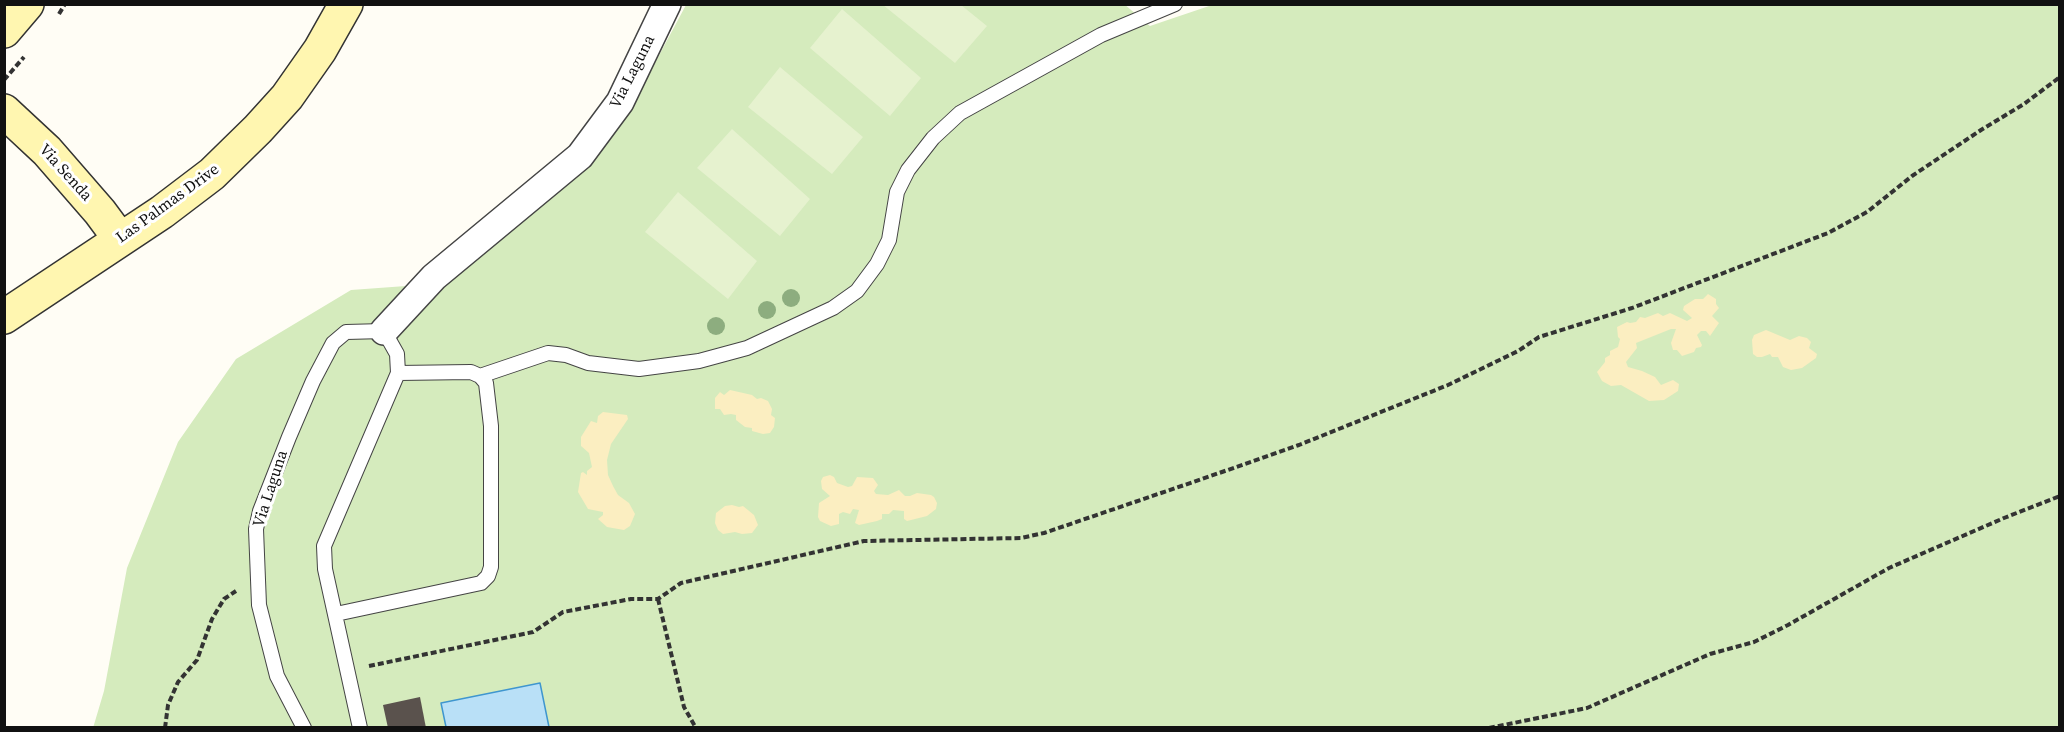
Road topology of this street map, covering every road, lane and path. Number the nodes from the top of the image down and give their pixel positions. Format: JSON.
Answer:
{"nodes":[{"id":1,"x":27,"y":4,"type":"edge"},
{"id":2,"x":346,"y":4,"type":"edge"},
{"id":3,"x":667,"y":4,"type":"edge"},
{"id":4,"x":1175,"y":4,"type":"edge"},
{"id":5,"x":4,"y":31,"type":"edge"},
{"id":6,"x":21,"y":60,"type":"dead end"},
{"id":7,"x":2060,"y":77,"type":"edge"},
{"id":8,"x":4,"y":80,"type":"edge"},
{"id":9,"x":4,"y":111,"type":"edge"},
{"id":10,"x":120,"y":239,"type":"junction"},
{"id":11,"x":4,"y":317,"type":"edge"},
{"id":12,"x":384,"y":330,"type":"junction"},
{"id":13,"x":398,"y":373,"type":"junction"},
{"id":14,"x":480,"y":376,"type":"junction"},
{"id":15,"x":2060,"y":496,"type":"edge"},
{"id":16,"x":240,"y":589,"type":"dead end"},
{"id":17,"x":658,"y":599,"type":"junction"},
{"id":18,"x":336,"y":614,"type":"junction"},
{"id":19,"x":360,"y":668,"type":"dead end"},
{"id":20,"x":165,"y":728,"type":"edge"},
{"id":21,"x":304,"y":728,"type":"edge"},
{"id":22,"x":360,"y":728,"type":"edge"},
{"id":23,"x":696,"y":728,"type":"edge"},
{"id":24,"x":836,"y":728,"type":"edge"},
{"id":25,"x":869,"y":728,"type":"edge"},
{"id":26,"x":1489,"y":728,"type":"edge"}],
"edges":[{"from":1,"to":5,"type":"street"},
{"from":2,"to":10,"type":"street","name":"Las Palmas Drive"},
{"from":3,"to":12,"type":"street","name":"Via Laguna"},
{"from":4,"to":14,"type":"lane"},
{"from":6,"to":8,"type":"path"},
{"from":7,"to":17,"type":"path"},
{"from":9,"to":10,"type":"street","name":"Via Senda"},
{"from":10,"to":11,"type":"street","name":"Las Palmas Drive"},
{"from":12,"to":13,"type":"lane"},
{"from":12,"to":21,"type":"lane","name":"Via Laguna"},
{"from":13,"to":14,"type":"lane"},
{"from":13,"to":18,"type":"lane"},
{"from":14,"to":18,"type":"lane"},
{"from":15,"to":26,"type":"path"},
{"from":16,"to":20,"type":"path"},
{"from":17,"to":19,"type":"path"},
{"from":17,"to":23,"type":"path"},
{"from":18,"to":22,"type":"lane"},
{"from":24,"to":25,"type":"path"}]}
